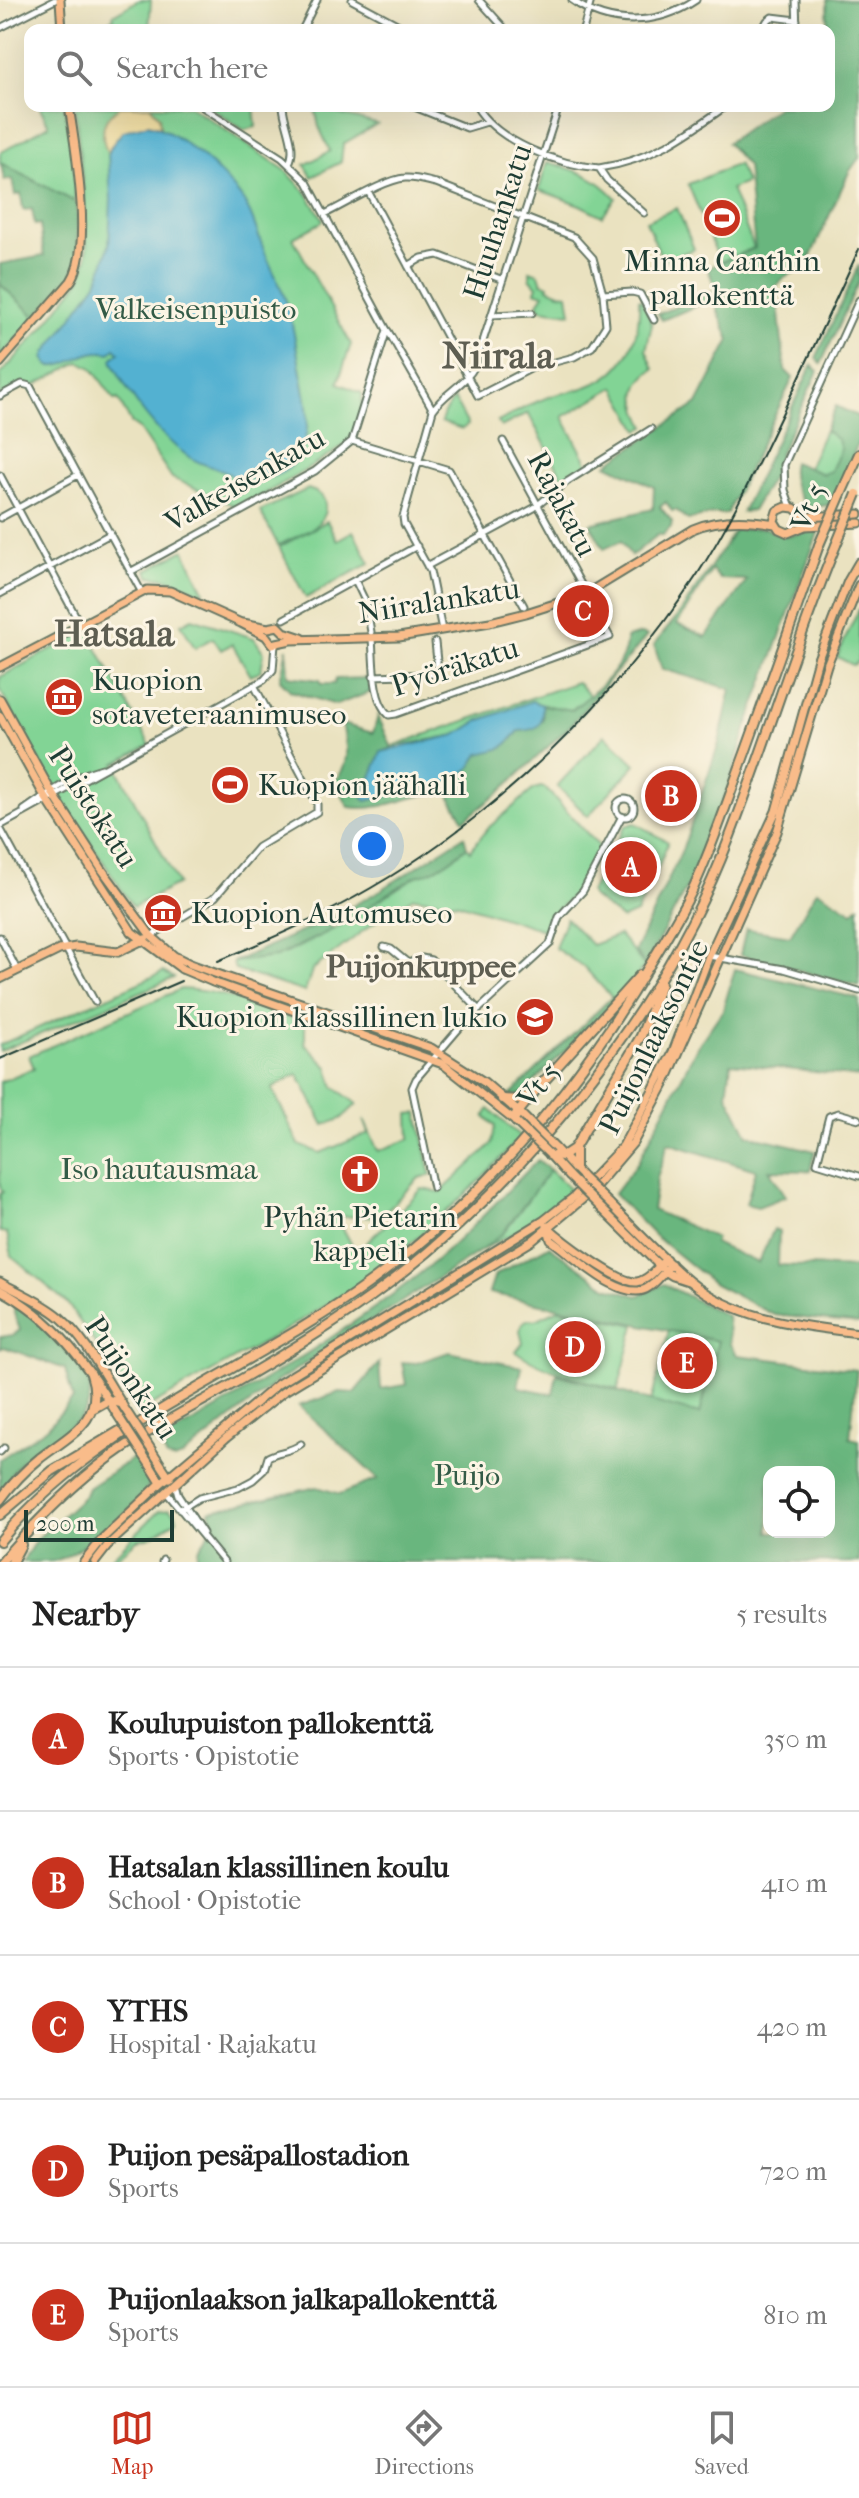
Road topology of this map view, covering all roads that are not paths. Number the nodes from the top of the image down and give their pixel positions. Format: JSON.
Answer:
{"nodes":[{"id":1,"x":57,"y":0,"type":"edge"},
{"id":2,"x":317,"y":0,"type":"edge"},
{"id":3,"x":352,"y":0,"type":"edge"},
{"id":4,"x":479,"y":0,"type":"edge"},
{"id":5,"x":572,"y":0,"type":"edge"},
{"id":6,"x":591,"y":0,"type":"edge"},
{"id":7,"x":696,"y":0,"type":"edge"},
{"id":8,"x":796,"y":0,"type":"edge"},
{"id":9,"x":588,"y":11,"type":"junction"},
{"id":10,"x":797,"y":20,"type":"junction"},
{"id":11,"x":61,"y":24,"type":"edge"},
{"id":12,"x":305,"y":24,"type":"edge"},
{"id":13,"x":397,"y":24,"type":"edge"},
{"id":14,"x":501,"y":24,"type":"edge"},
{"id":15,"x":585,"y":24,"type":"edge"},
{"id":16,"x":765,"y":24,"type":"edge"},
{"id":17,"x":797,"y":24,"type":"edge"},
{"id":18,"x":0,"y":28,"type":"edge"},
{"id":19,"x":70,"y":112,"type":"edge"},
{"id":20,"x":210,"y":112,"type":"edge"},
{"id":21,"x":284,"y":112,"type":"edge"},
{"id":22,"x":427,"y":112,"type":"edge"},
{"id":23,"x":480,"y":112,"type":"edge"},
{"id":24,"x":557,"y":112,"type":"edge"},
{"id":25,"x":717,"y":112,"type":"edge"},
{"id":26,"x":487,"y":122,"type":"junction"},
{"id":27,"x":544,"y":153,"type":"junction"},
{"id":28,"x":289,"y":163,"type":"junction"},
{"id":29,"x":599,"y":168,"type":"junction"},
{"id":30,"x":369,"y":193,"type":"junction"},
{"id":31,"x":644,"y":213,"type":"dead end"},
{"id":32,"x":325,"y":214,"type":"junction"},
{"id":33,"x":524,"y":217,"type":"junction"},
{"id":34,"x":408,"y":266,"type":"junction"},
{"id":35,"x":503,"y":280,"type":"junction"},
{"id":36,"x":603,"y":294,"type":"junction"},
{"id":37,"x":859,"y":300,"type":"edge"},
{"id":38,"x":532,"y":313,"type":"dead end"},
{"id":39,"x":492,"y":315,"type":"junction"},
{"id":40,"x":654,"y":320,"type":"dead end"},
{"id":41,"x":387,"y":330,"type":"junction"},
{"id":42,"x":0,"y":363,"type":"edge"},
{"id":43,"x":468,"y":378,"type":"junction"},
{"id":44,"x":0,"y":396,"type":"edge"},
{"id":45,"x":433,"y":410,"type":"junction"},
{"id":46,"x":651,"y":429,"type":"dead end"},
{"id":47,"x":352,"y":441,"type":"junction"},
{"id":48,"x":503,"y":441,"type":"dead end"},
{"id":49,"x":859,"y":454,"type":"edge"},
{"id":50,"x":419,"y":460,"type":"junction"},
{"id":51,"x":0,"y":475,"type":"edge"},
{"id":52,"x":78,"y":475,"type":"junction"},
{"id":53,"x":858,"y":492,"type":"edge"},
{"id":54,"x":537,"y":505,"type":"junction"},
{"id":55,"x":787,"y":507,"type":"junction"},
{"id":56,"x":18,"y":508,"type":"junction"},
{"id":57,"x":775,"y":514,"type":"junction"},
{"id":58,"x":800,"y":515,"type":"junction"},
{"id":59,"x":0,"y":518,"type":"edge"},
{"id":60,"x":858,"y":519,"type":"edge"},
{"id":61,"x":747,"y":521,"type":"junction"},
{"id":62,"x":775,"y":524,"type":"junction"},
{"id":63,"x":798,"y":528,"type":"junction"},
{"id":64,"x":110,"y":534,"type":"junction"},
{"id":65,"x":485,"y":534,"type":"junction"},
{"id":66,"x":417,"y":546,"type":"junction"},
{"id":67,"x":859,"y":562,"type":"edge"},
{"id":68,"x":427,"y":566,"type":"junction"},
{"id":69,"x":49,"y":567,"type":"junction"},
{"id":70,"x":130,"y":572,"type":"junction"},
{"id":71,"x":354,"y":579,"type":"junction"},
{"id":72,"x":859,"y":585,"type":"edge"},
{"id":73,"x":141,"y":591,"type":"junction"},
{"id":74,"x":584,"y":591,"type":"junction"},
{"id":75,"x":0,"y":594,"type":"edge"},
{"id":76,"x":524,"y":606,"type":"dead end"},
{"id":77,"x":284,"y":619,"type":"dead end"},
{"id":78,"x":80,"y":624,"type":"junction"},
{"id":79,"x":442,"y":630,"type":"junction"},
{"id":80,"x":267,"y":632,"type":"junction"},
{"id":81,"x":371,"y":635,"type":"junction"},
{"id":82,"x":610,"y":637,"type":"joint"},
{"id":83,"x":281,"y":639,"type":"junction"},
{"id":84,"x":435,"y":642,"type":"dead end"},
{"id":85,"x":0,"y":667,"type":"edge"},
{"id":86,"x":373,"y":676,"type":"junction"},
{"id":87,"x":254,"y":685,"type":"junction"},
{"id":88,"x":0,"y":699,"type":"edge"},
{"id":89,"x":0,"y":716,"type":"edge"},
{"id":90,"x":49,"y":796,"type":"junction"},
{"id":91,"x":622,"y":816,"type":"dead end"},
{"id":92,"x":0,"y":827,"type":"edge"},
{"id":93,"x":151,"y":936,"type":"junction"},
{"id":94,"x":0,"y":937,"type":"edge"},
{"id":95,"x":142,"y":941,"type":"junction"},
{"id":96,"x":384,"y":947,"type":"dead end"},
{"id":97,"x":66,"y":948,"type":"junction"},
{"id":98,"x":709,"y":956,"type":"junction"},
{"id":99,"x":653,"y":959,"type":"junction"},
{"id":100,"x":718,"y":959,"type":"junction"},
{"id":101,"x":669,"y":964,"type":"junction"},
{"id":102,"x":17,"y":970,"type":"junction"},
{"id":103,"x":0,"y":979,"type":"edge"},
{"id":104,"x":859,"y":991,"type":"edge"},
{"id":105,"x":95,"y":1002,"type":"dead end"},
{"id":106,"x":479,"y":1010,"type":"junction"},
{"id":107,"x":438,"y":1052,"type":"junction"},
{"id":108,"x":432,"y":1059,"type":"junction"},
{"id":109,"x":536,"y":1090,"type":"junction"},
{"id":110,"x":502,"y":1099,"type":"junction"},
{"id":111,"x":519,"y":1117,"type":"junction"},
{"id":112,"x":859,"y":1119,"type":"edge"},
{"id":113,"x":575,"y":1147,"type":"junction"},
{"id":114,"x":552,"y":1152,"type":"junction"},
{"id":115,"x":563,"y":1156,"type":"junction"},
{"id":116,"x":572,"y":1172,"type":"junction"},
{"id":117,"x":859,"y":1176,"type":"edge"},
{"id":118,"x":433,"y":1188,"type":"dead end"},
{"id":119,"x":562,"y":1212,"type":"junction"},
{"id":120,"x":546,"y":1225,"type":"junction"},
{"id":121,"x":566,"y":1239,"type":"junction"},
{"id":122,"x":551,"y":1240,"type":"junction"},
{"id":123,"x":532,"y":1241,"type":"junction"},
{"id":124,"x":665,"y":1265,"type":"junction"},
{"id":125,"x":0,"y":1282,"type":"edge"},
{"id":126,"x":0,"y":1290,"type":"edge"},
{"id":127,"x":859,"y":1333,"type":"edge"},
{"id":128,"x":91,"y":1374,"type":"junction"},
{"id":129,"x":178,"y":1399,"type":"junction"},
{"id":130,"x":108,"y":1400,"type":"junction"},
{"id":131,"x":122,"y":1404,"type":"junction"},
{"id":132,"x":93,"y":1408,"type":"junction"},
{"id":133,"x":301,"y":1444,"type":"dead end"},
{"id":134,"x":169,"y":1476,"type":"junction"},
{"id":135,"x":161,"y":1483,"type":"junction"},
{"id":136,"x":175,"y":1484,"type":"junction"},
{"id":137,"x":166,"y":1492,"type":"junction"},
{"id":138,"x":0,"y":1500,"type":"edge"},
{"id":139,"x":183,"y":1508,"type":"junction"},
{"id":140,"x":0,"y":1515,"type":"edge"},
{"id":141,"x":30,"y":1528,"type":"junction"},
{"id":142,"x":0,"y":1541,"type":"edge"},
{"id":143,"x":1,"y":1562,"type":"edge"},
{"id":144,"x":12,"y":1562,"type":"edge"},
{"id":145,"x":84,"y":1562,"type":"edge"},
{"id":146,"x":95,"y":1562,"type":"edge"},
{"id":147,"x":224,"y":1562,"type":"edge"}],
"edges":[{"from":1,"to":11,"type":"main road"},
{"from":1,"to":18,"type":"street"},
{"from":2,"to":12,"type":"street"},
{"from":3,"to":13,"type":"street"},
{"from":4,"to":14,"type":"street"},
{"from":5,"to":9,"type":"street"},
{"from":6,"to":9,"type":"street"},
{"from":7,"to":9,"type":"street"},
{"from":8,"to":10,"type":"street"},
{"from":9,"to":15,"type":"street"},
{"from":10,"to":16,"type":"street"},
{"from":10,"to":17,"type":"street"},
{"from":19,"to":42,"type":"main road"},
{"from":20,"to":28,"type":"street"},
{"from":21,"to":28,"type":"street"},
{"from":22,"to":26,"type":"street"},
{"from":23,"to":26,"type":"street"},
{"from":24,"to":27,"type":"street","name":"Huuhankatu"},
{"from":25,"to":29,"type":"street"},
{"from":26,"to":27,"type":"street"},
{"from":27,"to":29,"type":"street"},
{"from":27,"to":33,"type":"street","name":"Huuhankatu"},
{"from":28,"to":32,"type":"street"},
{"from":29,"to":31,"type":"street"},
{"from":30,"to":32,"type":"street"},
{"from":30,"to":33,"type":"street"},
{"from":30,"to":34,"type":"street"},
{"from":32,"to":41,"type":"street"},
{"from":33,"to":35,"type":"street","name":"Huuhankatu"},
{"from":33,"to":36,"type":"street"},
{"from":34,"to":35,"type":"street"},
{"from":34,"to":43,"type":"street"},
{"from":35,"to":39,"type":"street","name":"Huuhankatu"},
{"from":36,"to":40,"type":"street"},
{"from":36,"to":43,"type":"street"},
{"from":37,"to":55,"type":"street"},
{"from":38,"to":39,"type":"street"},
{"from":39,"to":43,"type":"street","name":"Huuhankatu"},
{"from":41,"to":45,"type":"street"},
{"from":41,"to":47,"type":"street","name":"Valkeisenkatu"},
{"from":43,"to":45,"type":"street","name":"Huuhankatu"},
{"from":44,"to":52,"type":"street"},
{"from":45,"to":50,"type":"street"},
{"from":46,"to":54,"type":"street"},
{"from":47,"to":50,"type":"street"},
{"from":47,"to":70,"type":"street","name":"Valkeisenkatu"},
{"from":48,"to":54,"type":"street","name":"Rajakatu"},
{"from":49,"to":99,"type":"highway","name":"Vt 5","bridge":true},
{"from":50,"to":65,"type":"street"},
{"from":50,"to":66,"type":"street"},
{"from":51,"to":56,"type":"street"},
{"from":52,"to":56,"type":"street"},
{"from":52,"to":64,"type":"street"},
{"from":53,"to":101,"type":"highway","name":"Vt 5","bridge":true},
{"from":54,"to":65,"type":"street"},
{"from":54,"to":74,"type":"street","name":"Rajakatu"},
{"from":55,"to":57,"type":"main road"},
{"from":55,"to":58,"type":"main road"},
{"from":56,"to":59,"type":"street"},
{"from":56,"to":69,"type":"street"},
{"from":57,"to":61,"type":"main road","name":"Niiralankatu"},
{"from":57,"to":62,"type":"main road"},
{"from":58,"to":60,"type":"main road"},
{"from":58,"to":63,"type":"main road"},
{"from":60,"to":63,"type":"main road"},
{"from":61,"to":62,"type":"main road","name":"Niiralankatu"},
{"from":61,"to":74,"type":"main road","name":"Niiralankatu"},
{"from":62,"to":63,"type":"main road"},
{"from":64,"to":69,"type":"street"},
{"from":64,"to":70,"type":"street"},
{"from":65,"to":68,"type":"street"},
{"from":65,"to":76,"type":"street"},
{"from":66,"to":68,"type":"street"},
{"from":66,"to":71,"type":"street"},
{"from":67,"to":98,"type":"main road","name":"Puijonlaaksontie"},
{"from":68,"to":79,"type":"street"},
{"from":69,"to":75,"type":"street"},
{"from":69,"to":78,"type":"street"},
{"from":70,"to":73,"type":"street"},
{"from":71,"to":77,"type":"street"},
{"from":71,"to":81,"type":"street","name":"Pyöräkatu"},
{"from":72,"to":100,"type":"main road","name":"Puijonlaaksontie"},
{"from":73,"to":78,"type":"main road"},
{"from":73,"to":80,"type":"main road"},
{"from":74,"to":79,"type":"main road","name":"Niiralankatu"},
{"from":74,"to":82,"type":"street","name":"Rajakatu"},
{"from":78,"to":85,"type":"main road"},
{"from":79,"to":81,"type":"main road","name":"Niiralankatu"},
{"from":80,"to":83,"type":"main road"},
{"from":80,"to":83,"type":"main road","name":"Niiralankatu"},
{"from":81,"to":83,"type":"main road","name":"Niiralankatu"},
{"from":81,"to":86,"type":"street","name":"Pyöräkatu"},
{"from":82,"to":86,"type":"street","name":"Pyöräkatu"},
{"from":83,"to":87,"type":"street"},
{"from":84,"to":86,"type":"street"},
{"from":87,"to":90,"type":"street"},
{"from":87,"to":93,"type":"street"},
{"from":88,"to":90,"type":"main road","name":"Puistokatu"},
{"from":89,"to":90,"type":"main road","name":"Puistokatu"},
{"from":90,"to":92,"type":"street"},
{"from":90,"to":93,"type":"main road","name":"Puistokatu"},
{"from":90,"to":95,"type":"main road","name":"Puistokatu"},
{"from":91,"to":106,"type":"street"},
{"from":92,"to":97,"type":"street"},
{"from":93,"to":95,"type":"main road"},
{"from":93,"to":107,"type":"main road","name":"Puistokatu","bridge":true},
{"from":94,"to":102,"type":"street"},
{"from":95,"to":97,"type":"main road"},
{"from":95,"to":108,"type":"main road","name":"Puistokatu","bridge":true},
{"from":96,"to":106,"type":"street"},
{"from":97,"to":102,"type":"main road"},
{"from":97,"to":105,"type":"street"},
{"from":98,"to":100,"type":"street"},
{"from":98,"to":119,"type":"main road","name":"Puijonlaaksontie"},
{"from":99,"to":109,"type":"highway"},
{"from":99,"to":129,"type":"highway","name":"Vt 5"},
{"from":100,"to":104,"type":"street"},
{"from":100,"to":119,"type":"main road","name":"Puijonlaaksontie"},
{"from":101,"to":113,"type":"highway"},
{"from":101,"to":141,"type":"highway","name":"Vt 5"},
{"from":102,"to":103,"type":"main road"},
{"from":106,"to":107,"type":"street"},
{"from":107,"to":108,"type":"street"},
{"from":107,"to":110,"type":"main road","name":"Puistokatu"},
{"from":108,"to":111,"type":"main road","name":"Puistokatu"},
{"from":108,"to":118,"type":"street"},
{"from":109,"to":110,"type":"highway"},
{"from":109,"to":111,"type":"highway"},
{"from":110,"to":111,"type":"main road","name":"Puistokatu"},
{"from":111,"to":114,"type":"main road","bridge":true},
{"from":112,"to":117,"type":"street"},
{"from":113,"to":115,"type":"highway"},
{"from":113,"to":116,"type":"highway"},
{"from":114,"to":115,"type":"highway"},
{"from":114,"to":116,"type":"main road"},
{"from":115,"to":116,"type":"main road"},
{"from":116,"to":124,"type":"main road","bridge":true},
{"from":116,"to":124,"type":"main road","bridge":true},
{"from":119,"to":120,"type":"main road","name":"Puijonlaaksontie"},
{"from":119,"to":121,"type":"main road"},
{"from":120,"to":121,"type":"main road"},
{"from":120,"to":122,"type":"main road"},
{"from":120,"to":123,"type":"main road","name":"Puijonlaaksontie"},
{"from":120,"to":134,"type":"main road","name":"Puijonlaaksontie"},
{"from":121,"to":124,"type":"main road"},
{"from":122,"to":123,"type":"main road"},
{"from":122,"to":124,"type":"main road"},
{"from":123,"to":136,"type":"main road","name":"Puijonlaaksontie"},
{"from":124,"to":127,"type":"main road"},
{"from":125,"to":131,"type":"main road","name":"Puijonkatu"},
{"from":126,"to":128,"type":"main road","name":"Puijonkatu"},
{"from":128,"to":130,"type":"main road","name":"Puijonkatu"},
{"from":128,"to":132,"type":"highway"},
{"from":129,"to":140,"type":"highway"},
{"from":129,"to":142,"type":"highway","name":"Vt 5"},
{"from":130,"to":131,"type":"highway"},
{"from":130,"to":132,"type":"highway"},
{"from":130,"to":135,"type":"main road","name":"Puijonkatu","bridge":true},
{"from":131,"to":134,"type":"main road","name":"Puijonkatu","bridge":true},
{"from":132,"to":138,"type":"highway"},
{"from":133,"to":139,"type":"street"},
{"from":134,"to":135,"type":"main road","name":"Puijonlaaksontie"},
{"from":134,"to":136,"type":"main road","name":"Puijonkatu"},
{"from":135,"to":137,"type":"main road","name":"Puijonkatu"},
{"from":135,"to":145,"type":"main road","name":"Puijonlaaksontie"},
{"from":136,"to":137,"type":"main road","name":"Puijonlaaksontie"},
{"from":136,"to":139,"type":"street"},
{"from":137,"to":139,"type":"street"},
{"from":137,"to":146,"type":"main road","name":"Puijonlaaksontie"},
{"from":139,"to":147,"type":"street"},
{"from":141,"to":143,"type":"highway","name":"Vt 5"},
{"from":141,"to":144,"type":"highway"}]}
